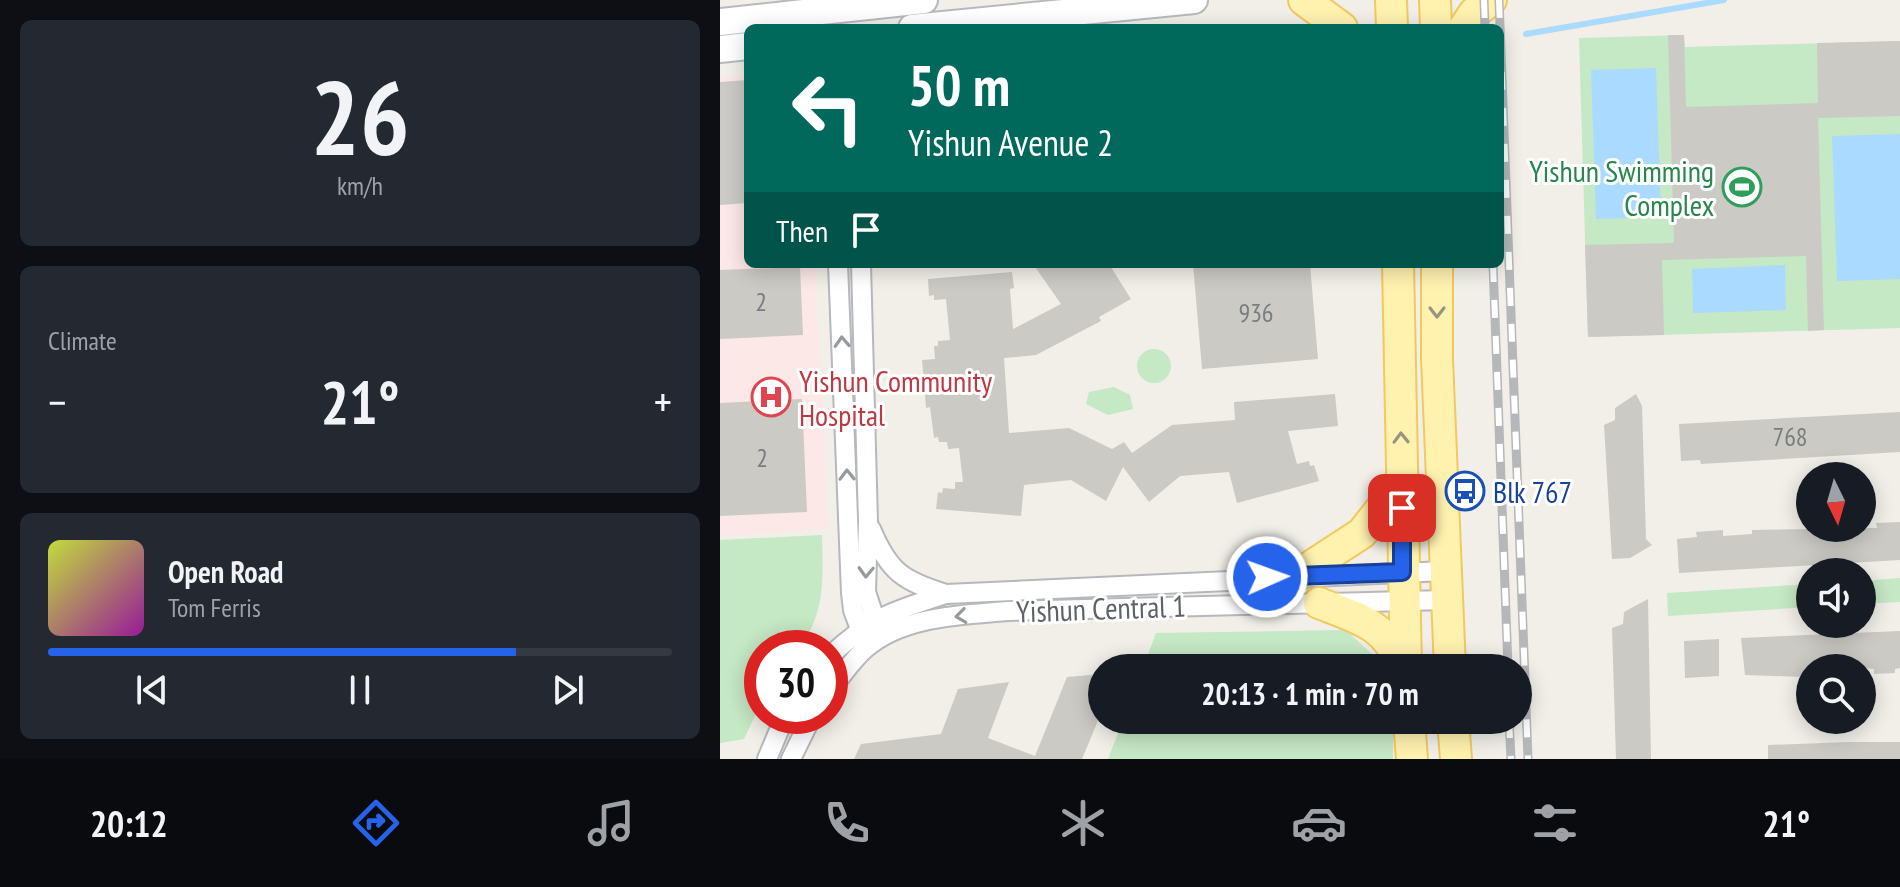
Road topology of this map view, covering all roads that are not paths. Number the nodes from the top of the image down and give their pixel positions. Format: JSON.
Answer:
{"nodes":[{"id":1,"x":924,"y":0,"type":"edge"},
{"id":2,"x":1194,"y":0,"type":"edge"},
{"id":3,"x":1304,"y":0,"type":"edge"},
{"id":4,"x":1391,"y":0,"type":"edge"},
{"id":5,"x":1435,"y":0,"type":"edge"},
{"id":6,"x":1491,"y":0,"type":"edge"},
{"id":7,"x":829,"y":13,"type":"edge"},
{"id":8,"x":720,"y":22,"type":"edge"},
{"id":9,"x":952,"y":24,"type":"edge"},
{"id":10,"x":1337,"y":24,"type":"edge"},
{"id":11,"x":1392,"y":24,"type":"edge"},
{"id":12,"x":1436,"y":24,"type":"edge"},
{"id":13,"x":1467,"y":24,"type":"edge"},
{"id":14,"x":744,"y":46,"type":"edge"},
{"id":15,"x":720,"y":49,"type":"edge"},
{"id":16,"x":838,"y":268,"type":"edge"},
{"id":17,"x":861,"y":268,"type":"edge"},
{"id":18,"x":1398,"y":268,"type":"edge"},
{"id":19,"x":1437,"y":268,"type":"edge"},
{"id":20,"x":1402,"y":482,"type":"junction"},
{"id":21,"x":868,"y":522,"type":"junction"},
{"id":22,"x":1402,"y":572,"type":"junction"},
{"id":23,"x":1296,"y":576,"type":"junction"},
{"id":24,"x":1445,"y":585,"type":"junction"},
{"id":25,"x":946,"y":594,"type":"junction"},
{"id":26,"x":1319,"y":603,"type":"junction"},
{"id":27,"x":1402,"y":603,"type":"junction"},
{"id":28,"x":871,"y":633,"type":"junction"},
{"id":29,"x":848,"y":646,"type":"edge"},
{"id":30,"x":1397,"y":654,"type":"edge"},
{"id":31,"x":1403,"y":654,"type":"edge"},
{"id":32,"x":1449,"y":654,"type":"edge"},
{"id":33,"x":848,"y":665,"type":"edge"},
{"id":34,"x":777,"y":734,"type":"edge"},
{"id":35,"x":803,"y":734,"type":"edge"},
{"id":36,"x":1410,"y":734,"type":"edge"},
{"id":37,"x":1454,"y":734,"type":"edge"},
{"id":38,"x":767,"y":759,"type":"edge"},
{"id":39,"x":791,"y":759,"type":"edge"},
{"id":40,"x":1412,"y":759,"type":"edge"},
{"id":41,"x":1456,"y":759,"type":"edge"}],
"edges":[{"from":1,"to":7,"type":"main road"},
{"from":2,"to":9,"type":"main road"},
{"from":3,"to":10,"type":"main road"},
{"from":4,"to":11,"type":"main road"},
{"from":5,"to":12,"type":"main road"},
{"from":6,"to":13,"type":"main road"},
{"from":7,"to":8,"type":"main road"},
{"from":14,"to":15,"type":"main road"},
{"from":28,"to":16,"type":"street","one_way":true},
{"from":17,"to":21,"type":"street"},
{"from":20,"to":18,"type":"main road","one_way":true},
{"from":19,"to":24,"type":"main road","one_way":true},
{"from":20,"to":22,"type":"main road"},
{"from":20,"to":23,"type":"main road"},
{"from":21,"to":25,"type":"street"},
{"from":21,"to":28,"type":"street","one_way":true},
{"from":22,"to":23,"type":"street","name":"Yishun Central 1"},
{"from":22,"to":24,"type":"street","name":"Yishun Central 1"},
{"from":22,"to":27,"type":"main road"},
{"from":23,"to":25,"type":"street","name":"Yishun Central 1"},
{"from":24,"to":27,"type":"street","name":"Yishun Central 1"},
{"from":24,"to":32,"type":"main road"},
{"from":25,"to":28,"type":"street","name":"Yishun Central 1"},
{"from":26,"to":27,"type":"street","name":"Yishun Central 1"},
{"from":26,"to":28,"type":"street","name":"Yishun Central 1","one_way":true},
{"from":26,"to":30,"type":"main road"},
{"from":27,"to":31,"type":"main road"},
{"from":28,"to":29,"type":"street","name":"Yishun Central 1"},
{"from":28,"to":33,"type":"street","name":"Yishun Central 1"},
{"from":34,"to":38,"type":"street"},
{"from":35,"to":39,"type":"street"},
{"from":36,"to":40,"type":"main road"},
{"from":37,"to":41,"type":"main road"}]}
